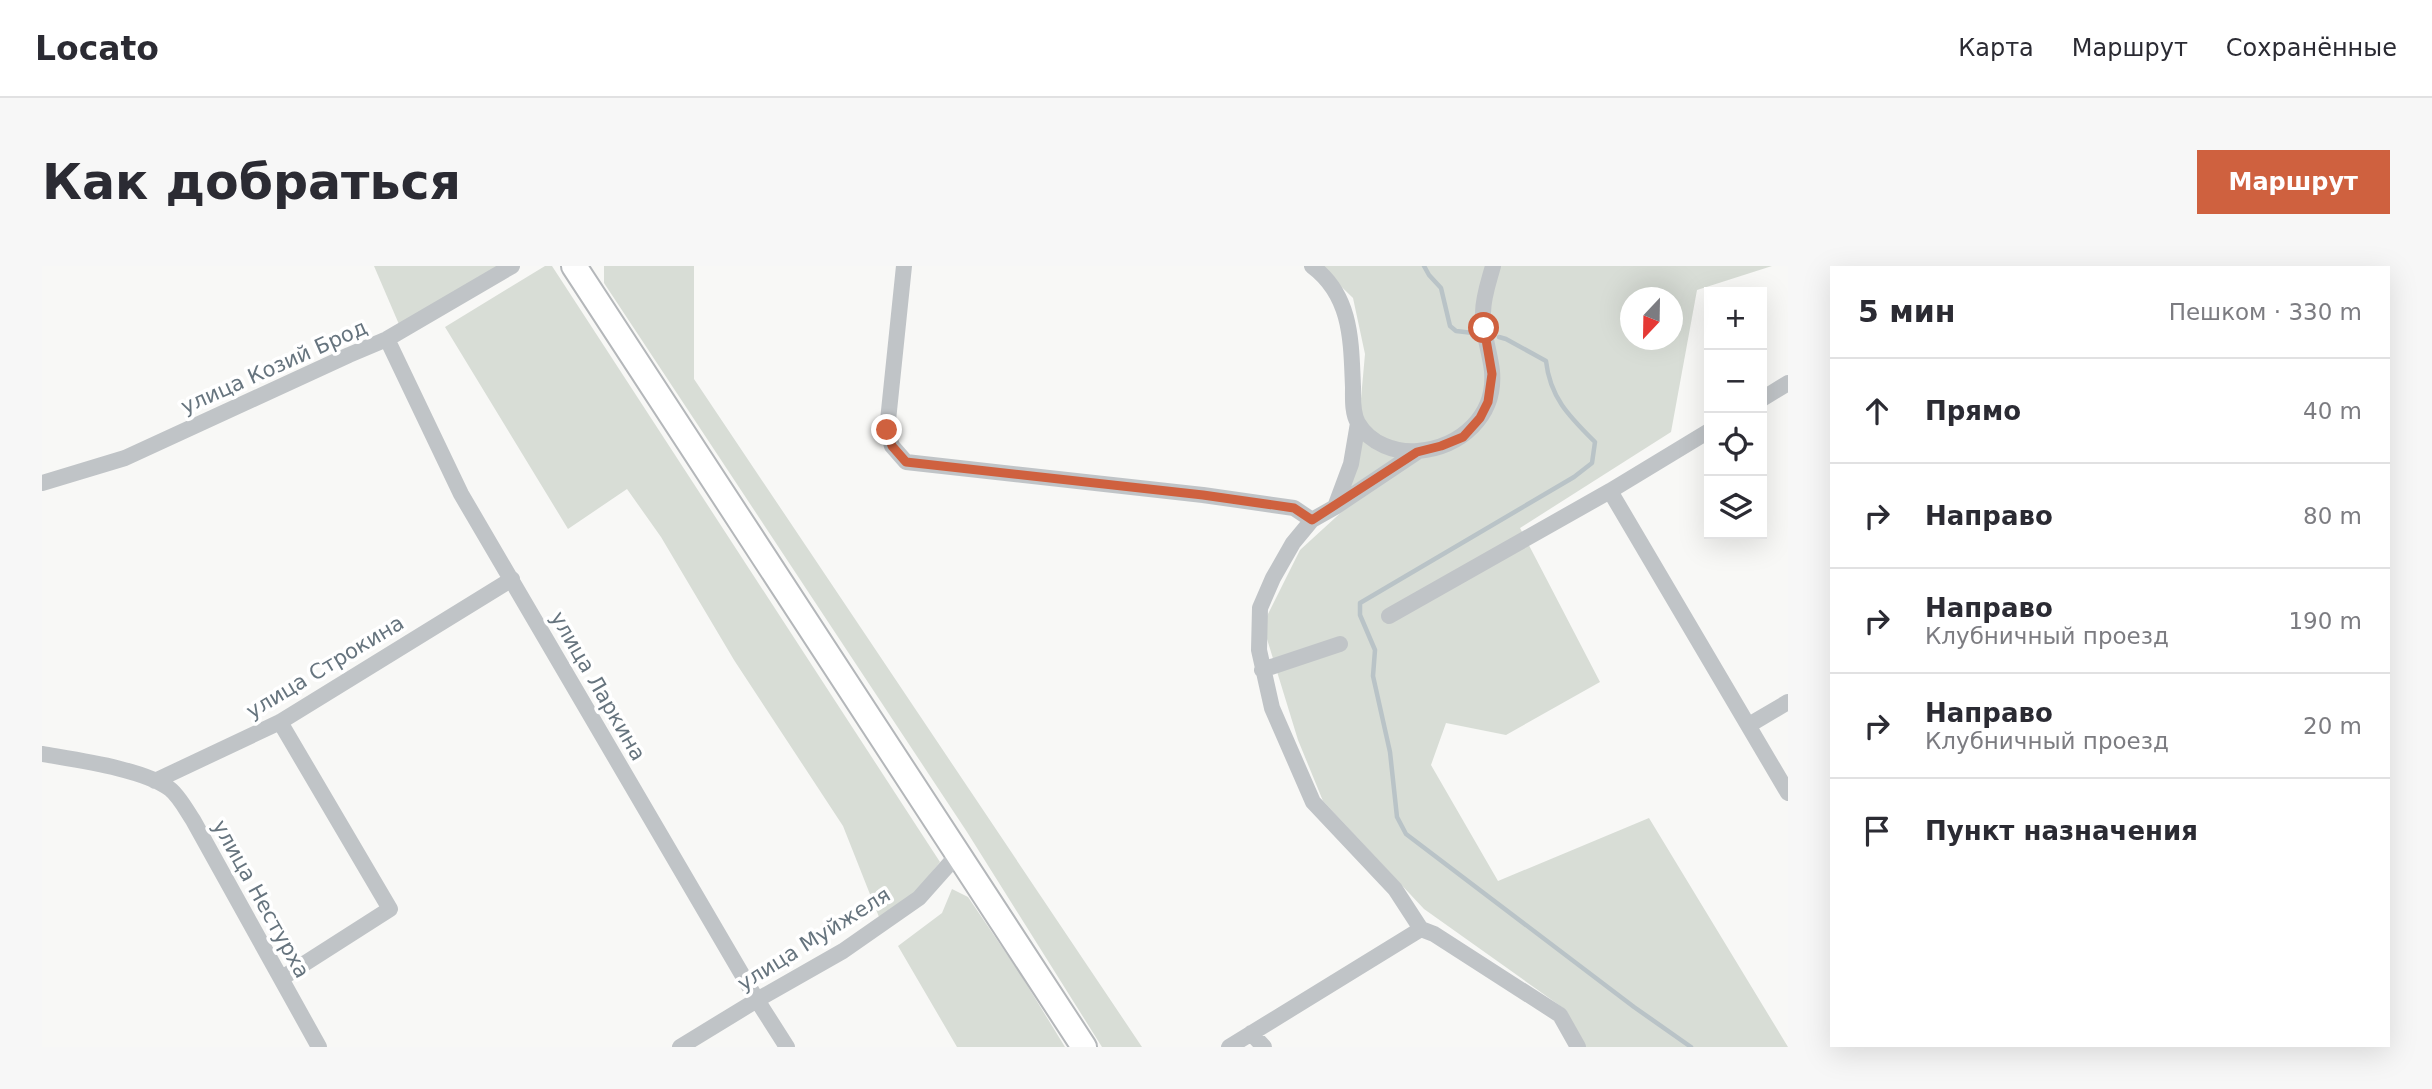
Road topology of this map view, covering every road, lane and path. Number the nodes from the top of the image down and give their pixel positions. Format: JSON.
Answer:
{"nodes":[{"id":1,"x":512,"y":266,"type":"edge"},
{"id":2,"x":904,"y":266,"type":"edge"},
{"id":3,"x":1312,"y":266,"type":"edge"},
{"id":4,"x":1493,"y":266,"type":"edge"},
{"id":5,"x":579,"y":273,"type":"edge"},
{"id":6,"x":387,"y":340,"type":"junction"},
{"id":7,"x":1788,"y":383,"type":"edge"},
{"id":8,"x":1767,"y":396,"type":"edge"},
{"id":9,"x":1357,"y":423,"type":"junction"},
{"id":10,"x":1704,"y":434,"type":"edge"},
{"id":11,"x":1417,"y":452,"type":"junction"},
{"id":12,"x":42,"y":483,"type":"edge"},
{"id":13,"x":1610,"y":491,"type":"junction"},
{"id":14,"x":1335,"y":507,"type":"junction"},
{"id":15,"x":1312,"y":520,"type":"junction"},
{"id":16,"x":512,"y":579,"type":"junction"},
{"id":17,"x":1389,"y":616,"type":"dead end"},
{"id":18,"x":1340,"y":644,"type":"dead end"},
{"id":19,"x":1262,"y":670,"type":"junction"},
{"id":20,"x":1788,"y":702,"type":"edge"},
{"id":21,"x":279,"y":722,"type":"junction"},
{"id":22,"x":1749,"y":725,"type":"junction"},
{"id":23,"x":42,"y":754,"type":"edge"},
{"id":24,"x":155,"y":781,"type":"junction"},
{"id":25,"x":1788,"y":793,"type":"edge"},
{"id":26,"x":959,"y":853,"type":"junction"},
{"id":27,"x":1421,"y":929,"type":"junction"},
{"id":28,"x":282,"y":978,"type":"junction"},
{"id":29,"x":757,"y":1000,"type":"junction"},
{"id":30,"x":1251,"y":1033,"type":"junction"},
{"id":31,"x":319,"y":1047,"type":"edge"},
{"id":32,"x":680,"y":1047,"type":"edge"},
{"id":33,"x":787,"y":1047,"type":"edge"},
{"id":34,"x":1084,"y":1047,"type":"edge"},
{"id":35,"x":1228,"y":1047,"type":"edge"},
{"id":36,"x":1264,"y":1047,"type":"edge"},
{"id":37,"x":1578,"y":1047,"type":"edge"}],
"edges":[{"from":1,"to":6,"type":"street","name":"улица Козий Брод"},
{"from":2,"to":15,"type":"street"},
{"from":3,"to":9,"type":"street"},
{"from":4,"to":11,"type":"street"},
{"from":5,"to":26,"type":"highway"},
{"from":6,"to":12,"type":"street","name":"улица Козий Брод"},
{"from":6,"to":16,"type":"street","name":"улица Ларкина"},
{"from":7,"to":8,"type":"street"},
{"from":9,"to":11,"type":"street"},
{"from":9,"to":14,"type":"street"},
{"from":10,"to":13,"type":"street"},
{"from":11,"to":14,"type":"street"},
{"from":13,"to":17,"type":"street"},
{"from":13,"to":22,"type":"street"},
{"from":14,"to":15,"type":"street"},
{"from":15,"to":19,"type":"street"},
{"from":16,"to":21,"type":"street","name":"улица Строкина"},
{"from":16,"to":29,"type":"street","name":"улица Ларкина"},
{"from":18,"to":19,"type":"street"},
{"from":19,"to":27,"type":"street"},
{"from":20,"to":22,"type":"street"},
{"from":21,"to":24,"type":"street","name":"улица Строкина"},
{"from":21,"to":28,"type":"street"},
{"from":22,"to":25,"type":"street"},
{"from":23,"to":24,"type":"street"},
{"from":24,"to":28,"type":"street","name":"улица Нестурха"},
{"from":26,"to":29,"type":"street","name":"улица Муйжеля"},
{"from":26,"to":34,"type":"highway"},
{"from":27,"to":30,"type":"street"},
{"from":27,"to":37,"type":"street"},
{"from":28,"to":31,"type":"street","name":"улица Нестурха"},
{"from":29,"to":32,"type":"street","name":"улица Муйжеля"},
{"from":29,"to":33,"type":"street","name":"улица Ларкина"},
{"from":30,"to":35,"type":"street"},
{"from":30,"to":36,"type":"street"}]}
